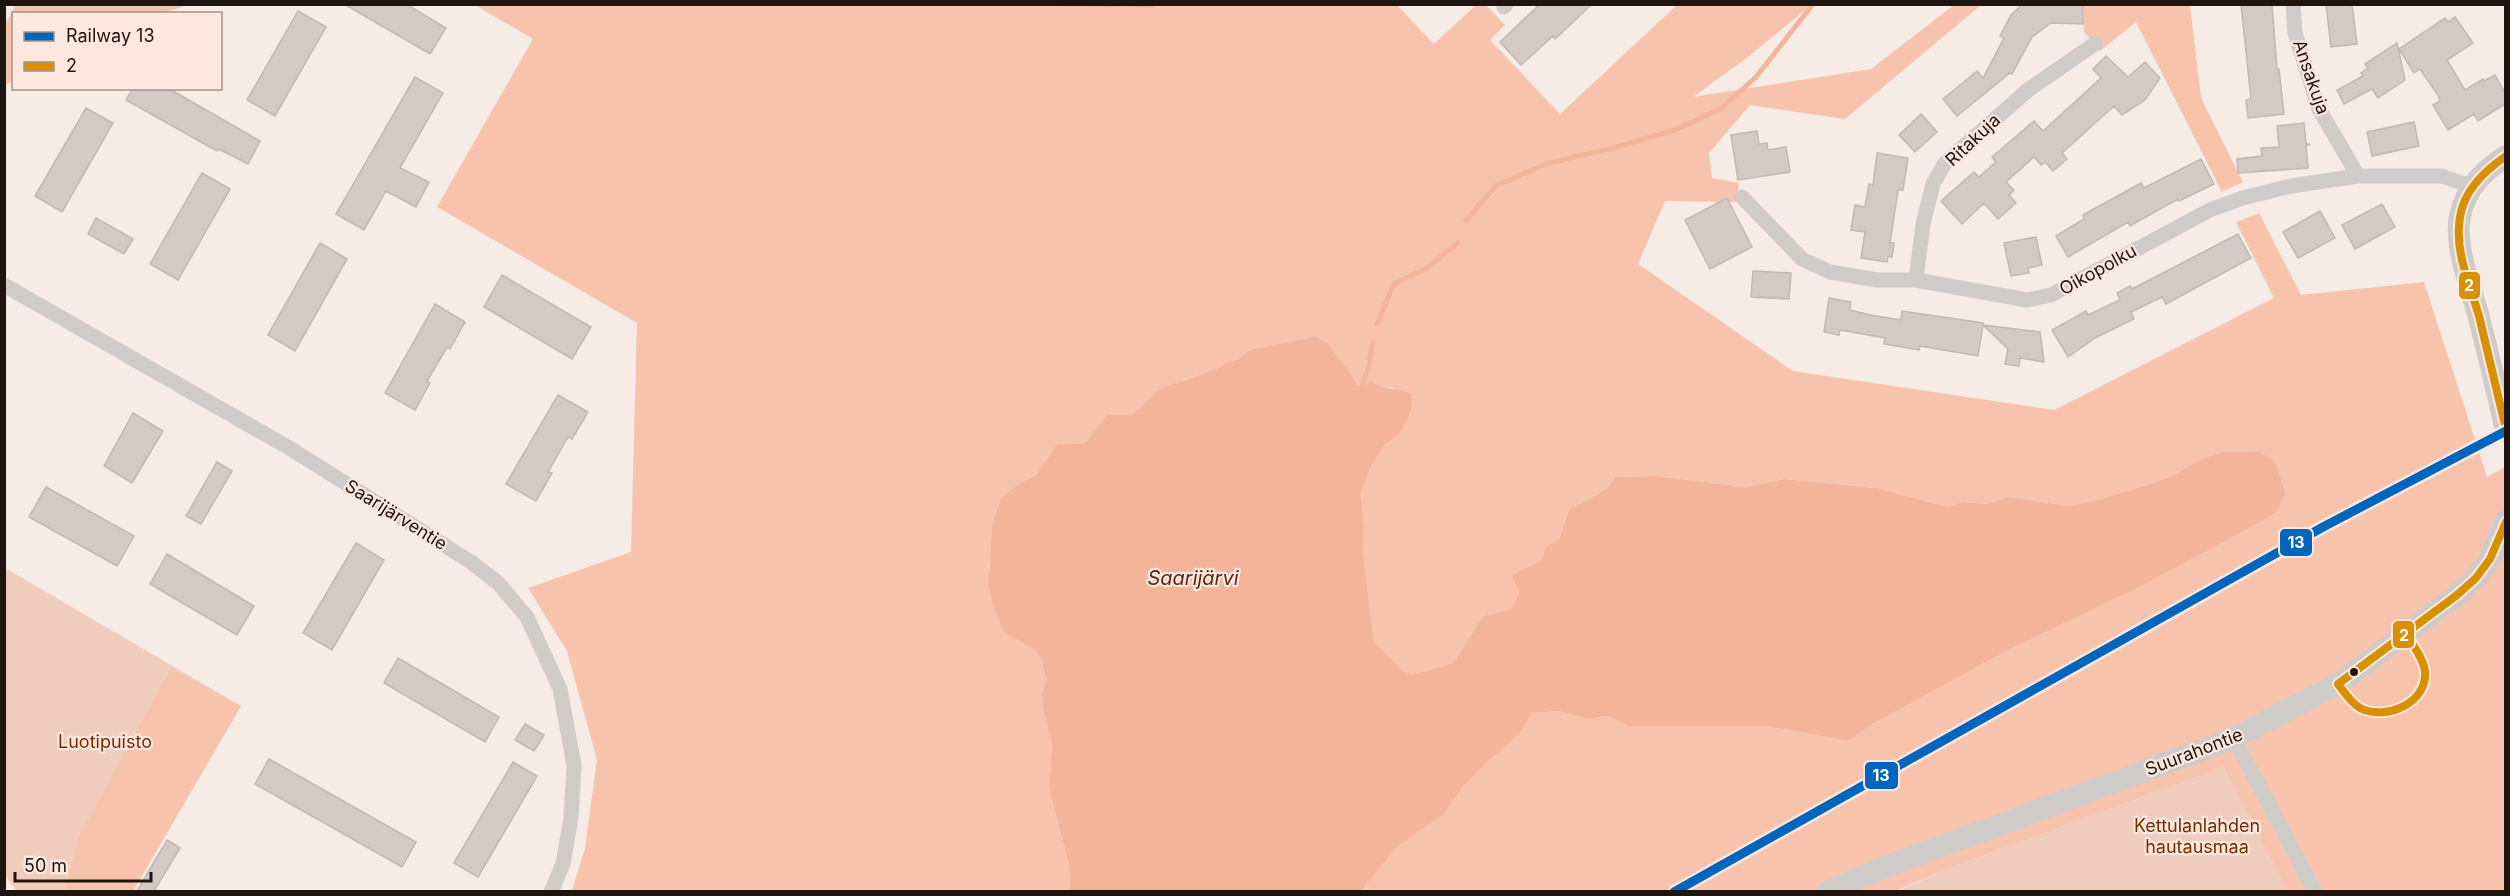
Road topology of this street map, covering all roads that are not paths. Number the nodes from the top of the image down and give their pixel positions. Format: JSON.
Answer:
{"nodes":[{"id":1,"x":2293,"y":4,"type":"edge"},
{"id":2,"x":2096,"y":42,"type":"dead end"},
{"id":3,"x":2505,"y":156,"type":"edge"},
{"id":4,"x":2358,"y":176,"type":"junction"},
{"id":5,"x":2471,"y":186,"type":"junction"},
{"id":6,"x":1742,"y":197,"type":"dead end"},
{"id":7,"x":1916,"y":280,"type":"junction"},
{"id":8,"x":4,"y":285,"type":"edge"},
{"id":9,"x":2505,"y":430,"type":"edge"},
{"id":10,"x":2505,"y":527,"type":"edge"},
{"id":11,"x":2234,"y":738,"type":"junction"},
{"id":12,"x":551,"y":891,"type":"edge"},
{"id":13,"x":1828,"y":891,"type":"edge"},
{"id":14,"x":2315,"y":891,"type":"edge"}],
"edges":[{"from":1,"to":4,"type":"street","name":"Ansakuja"},
{"from":2,"to":7,"type":"street","name":"Ritakuja"},
{"from":3,"to":5,"type":"street"},
{"from":4,"to":5,"type":"street","name":"Oikopolku"},
{"from":4,"to":7,"type":"street","name":"Oikopolku"},
{"from":5,"to":9,"type":"street"},
{"from":6,"to":7,"type":"street","name":"Oikopolku"},
{"from":8,"to":12,"type":"street","name":"Saarijärventie"},
{"from":10,"to":11,"type":"street","name":"Suurahontie"},
{"from":11,"to":13,"type":"street","name":"Suurahontie"},
{"from":11,"to":14,"type":"street"}]}
